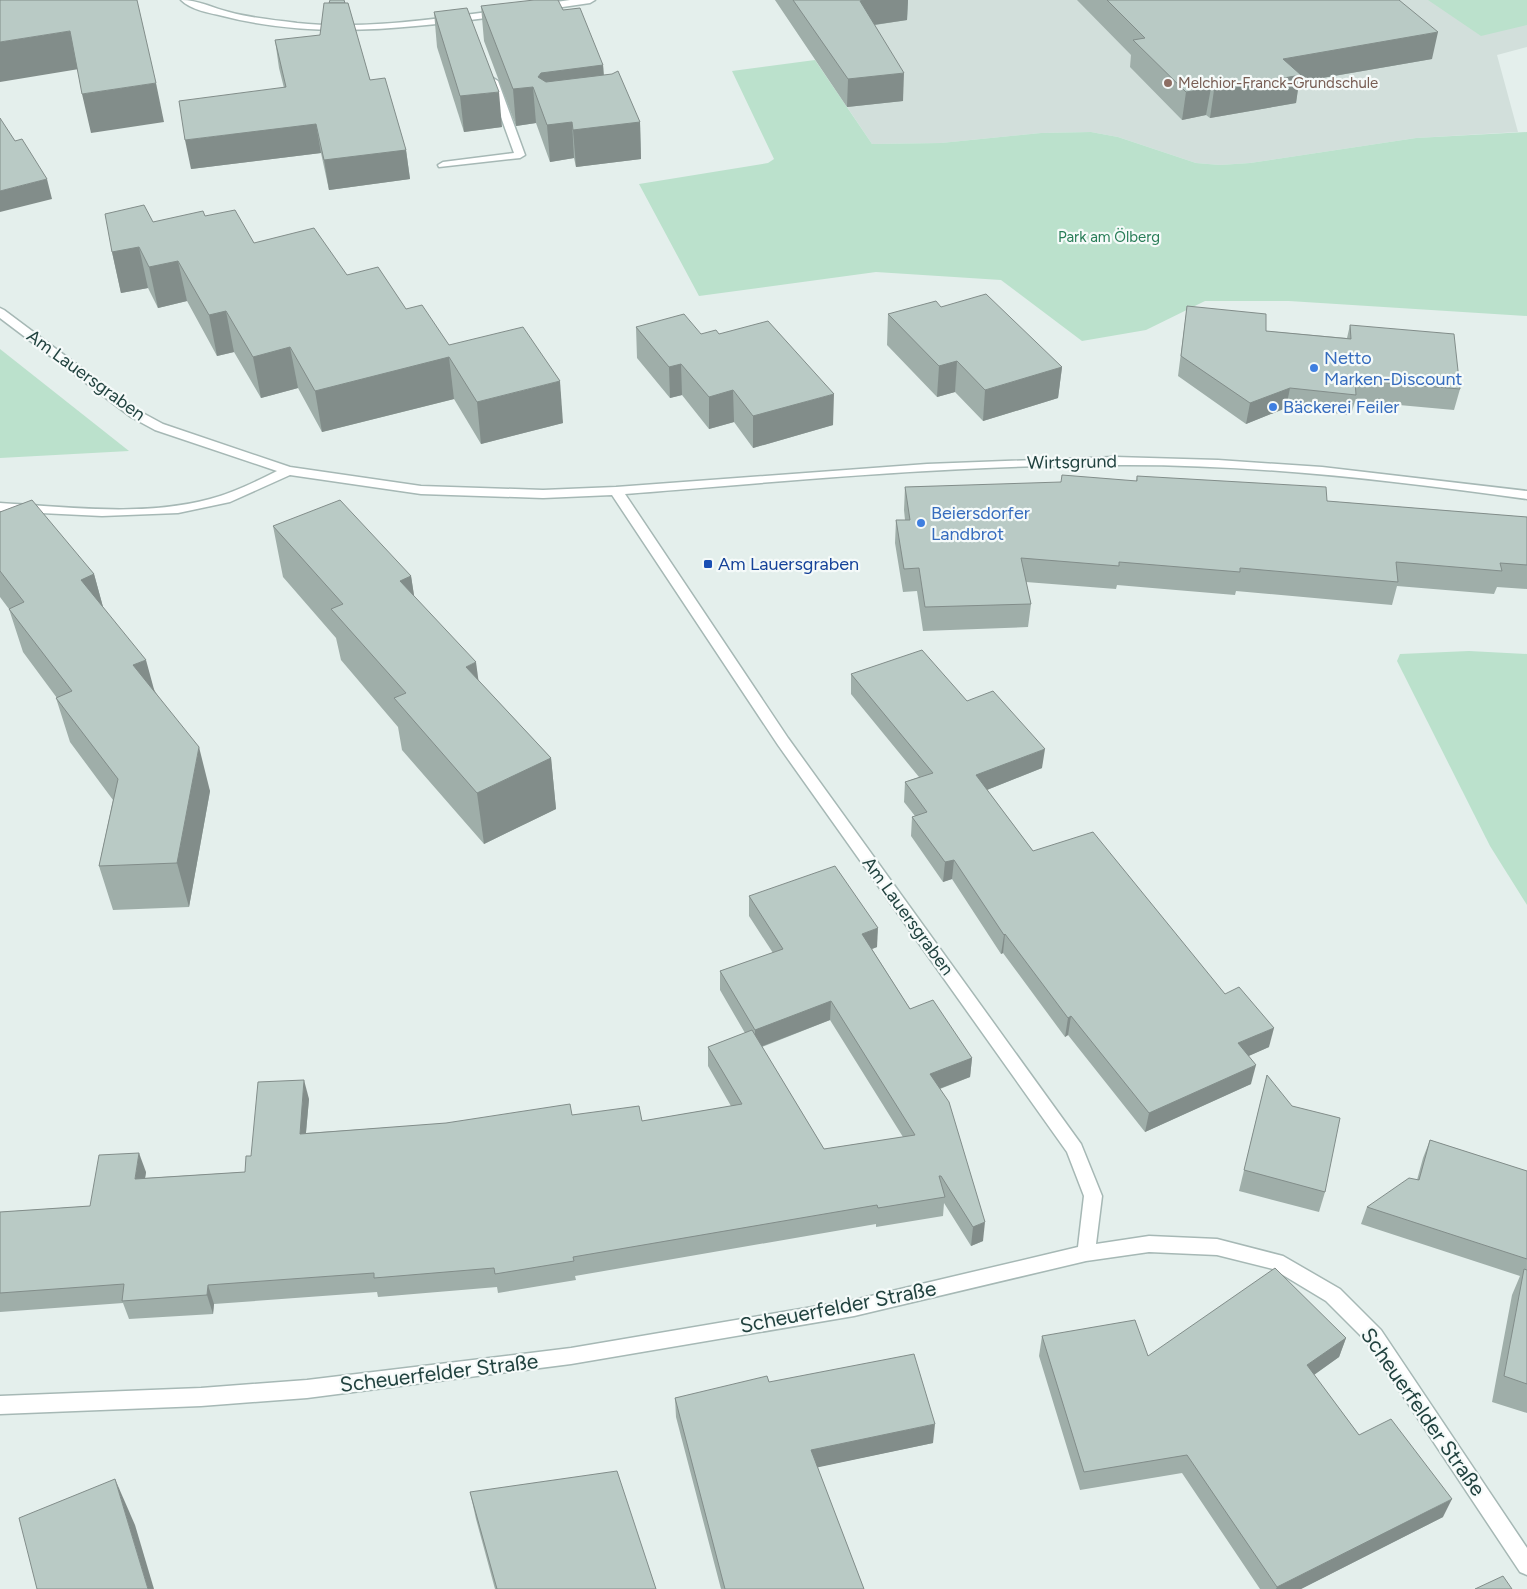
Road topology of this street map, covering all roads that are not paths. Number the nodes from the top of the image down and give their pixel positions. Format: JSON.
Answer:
{"nodes":[{"id":1,"x":186,"y":0,"type":"edge"},
{"id":2,"x":590,"y":0,"type":"edge"},
{"id":3,"x":533,"y":8,"type":"edge"},
{"id":4,"x":514,"y":11,"type":"edge"},
{"id":5,"x":488,"y":68,"type":"edge"},
{"id":6,"x":444,"y":165,"type":"dead end"},
{"id":7,"x":0,"y":312,"type":"edge"},
{"id":8,"x":288,"y":471,"type":"junction"},
{"id":9,"x":616,"y":491,"type":"junction"},
{"id":10,"x":1527,"y":495,"type":"edge"},
{"id":11,"x":0,"y":507,"type":"edge"},
{"id":12,"x":1086,"y":1253,"type":"junction"},
{"id":13,"x":0,"y":1405,"type":"edge"},
{"id":14,"x":1527,"y":1565,"type":"edge"}],
"edges":[{"from":1,"to":4,"type":"street"},
{"from":2,"to":3,"type":"street"},
{"from":5,"to":6,"type":"street"},
{"from":7,"to":8,"type":"street","name":"Am Lauersgraben"},
{"from":8,"to":9,"type":"street","name":"Am Lauersgraben"},
{"from":8,"to":11,"type":"street"},
{"from":9,"to":10,"type":"street","name":"Wirtsgrund"},
{"from":9,"to":12,"type":"street","name":"Am Lauersgraben"},
{"from":12,"to":13,"type":"street","name":"Scheuerfelder Straße"},
{"from":12,"to":14,"type":"street","name":"Scheuerfelder Straße"}]}
